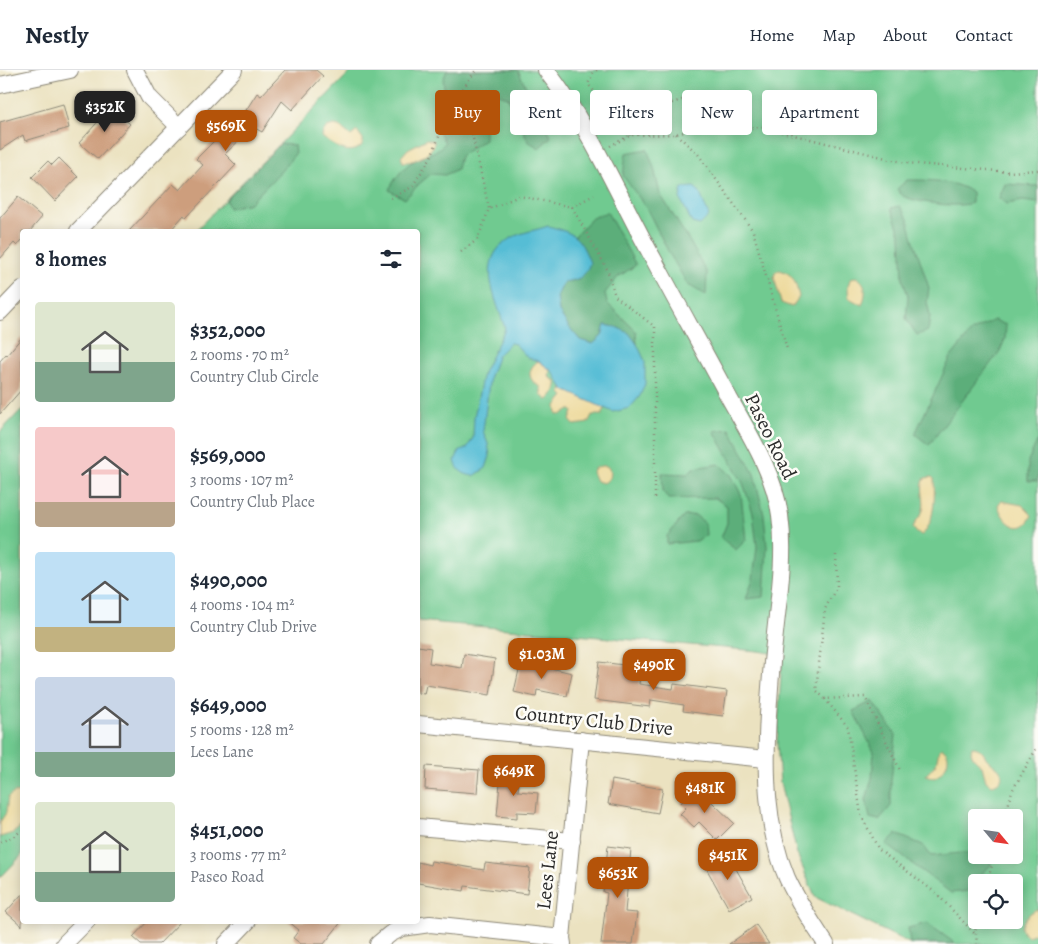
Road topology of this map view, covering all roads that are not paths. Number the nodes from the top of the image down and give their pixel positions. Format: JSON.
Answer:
{"nodes":[{"id":1,"x":70,"y":70,"type":"edge"},
{"id":2,"x":135,"y":70,"type":"edge"},
{"id":3,"x":234,"y":70,"type":"edge"},
{"id":4,"x":546,"y":70,"type":"edge"},
{"id":5,"x":0,"y":85,"type":"edge"},
{"id":6,"x":180,"y":127,"type":"junction"},
{"id":7,"x":80,"y":229,"type":"edge"},
{"id":8,"x":20,"y":291,"type":"edge"},
{"id":9,"x":0,"y":312,"type":"edge"},
{"id":10,"x":420,"y":724,"type":"edge"},
{"id":11,"x":581,"y":740,"type":"junction"},
{"id":12,"x":766,"y":759,"type":"junction"},
{"id":13,"x":420,"y":826,"type":"edge"},
{"id":14,"x":572,"y":841,"type":"junction"},
{"id":15,"x":84,"y":924,"type":"edge"},
{"id":16,"x":245,"y":924,"type":"edge"},
{"id":17,"x":563,"y":941,"type":"edge"},
{"id":18,"x":64,"y":944,"type":"edge"},
{"id":19,"x":226,"y":944,"type":"edge"},
{"id":20,"x":378,"y":944,"type":"edge"},
{"id":21,"x":826,"y":944,"type":"edge"}],
"edges":[{"from":1,"to":5,"type":"street"},
{"from":2,"to":6,"type":"street"},
{"from":3,"to":6,"type":"street"},
{"from":4,"to":12,"type":"street","name":"Paseo Road"},
{"from":6,"to":7,"type":"street"},
{"from":8,"to":9,"type":"street"},
{"from":10,"to":11,"type":"street","name":"Country Club Drive"},
{"from":11,"to":12,"type":"street","name":"Country Club Drive"},
{"from":11,"to":14,"type":"street","name":"Lees Lane"},
{"from":12,"to":21,"type":"street","name":"Paseo Road"},
{"from":13,"to":14,"type":"street"},
{"from":14,"to":17,"type":"street","name":"Lees Lane"},
{"from":15,"to":18,"type":"street"},
{"from":16,"to":19,"type":"street"},
{"from":17,"to":20,"type":"street"}]}
